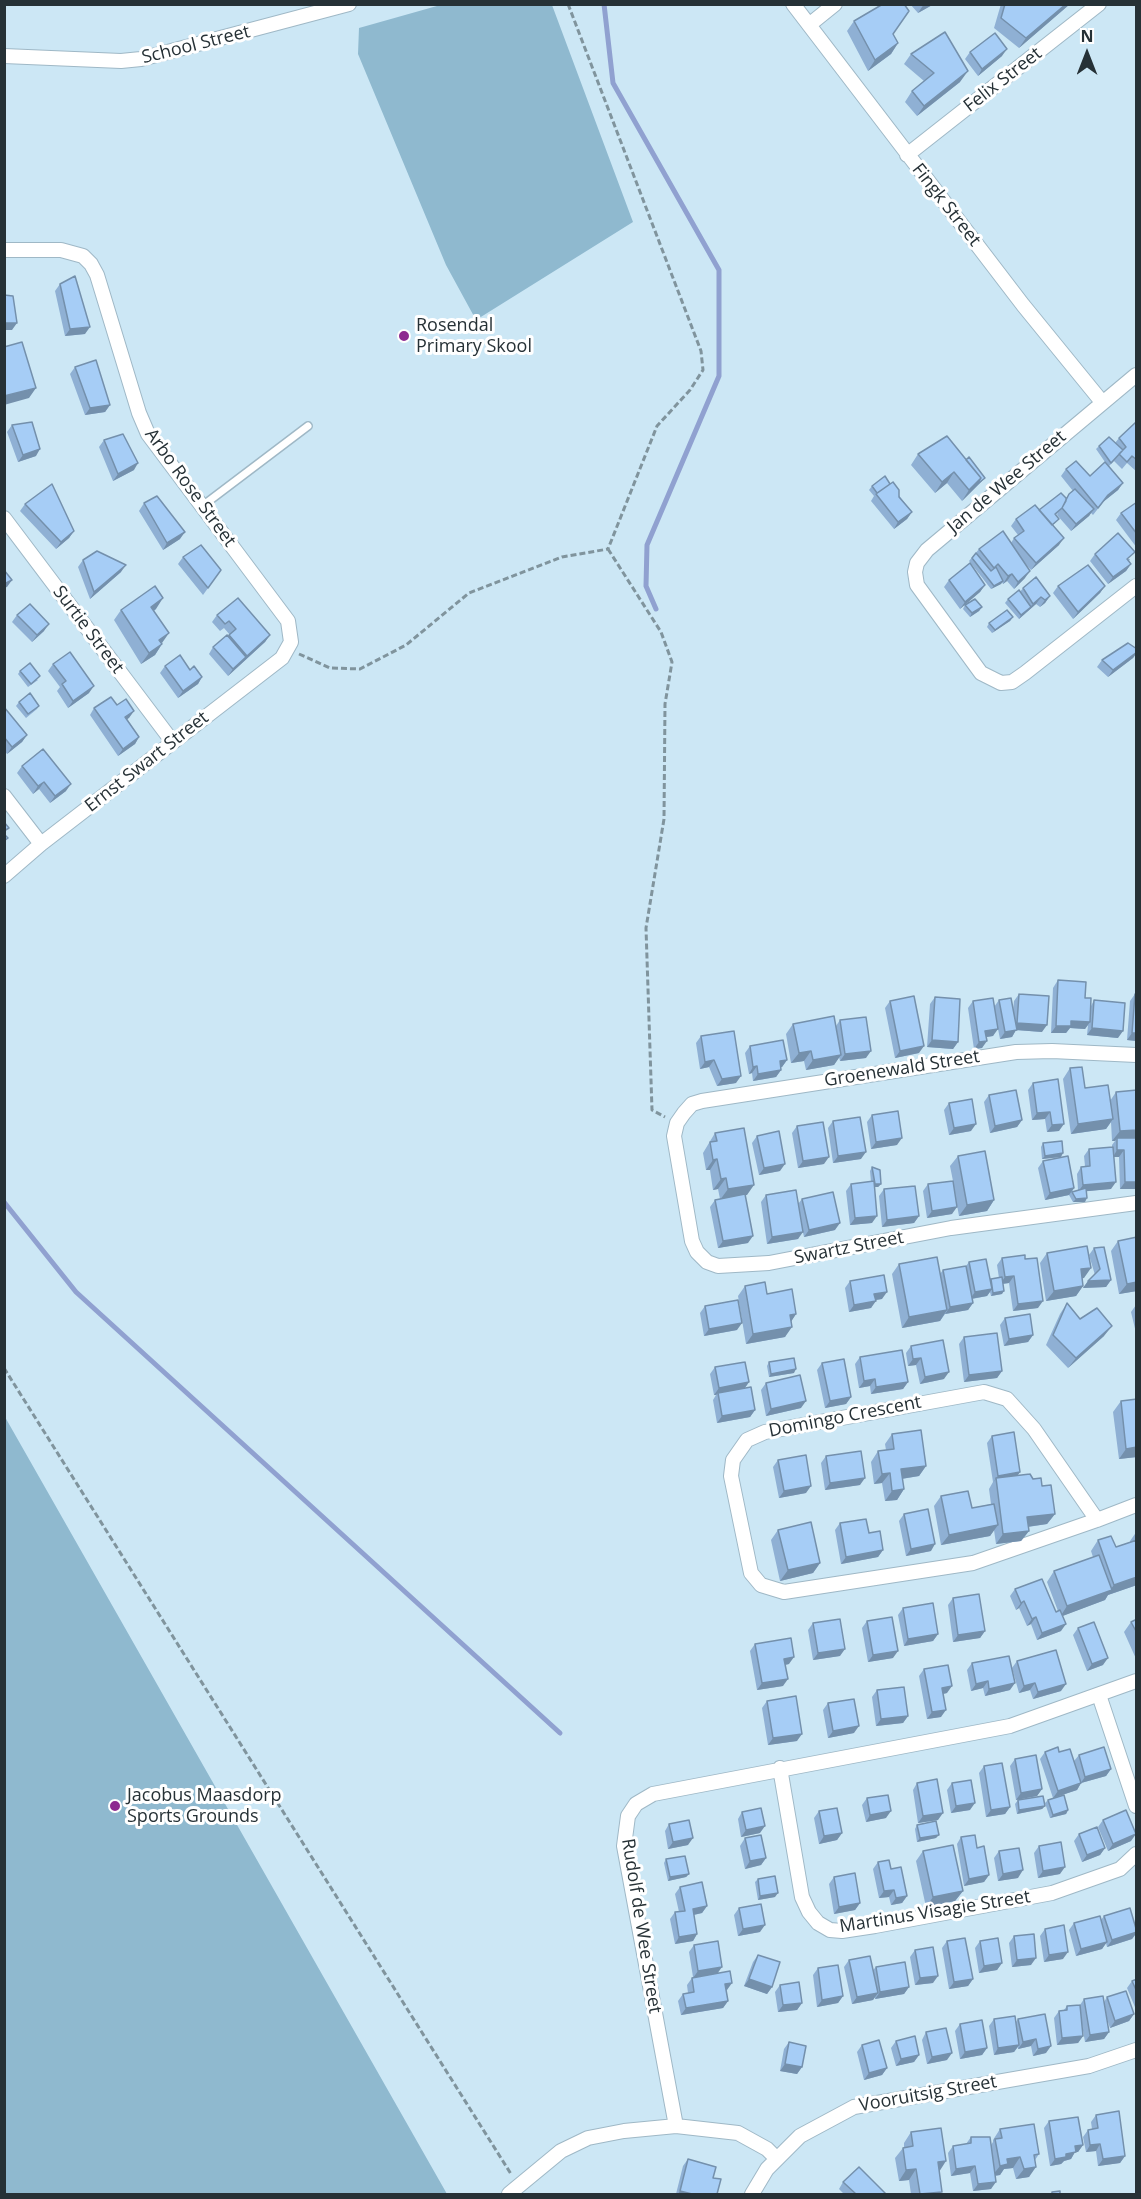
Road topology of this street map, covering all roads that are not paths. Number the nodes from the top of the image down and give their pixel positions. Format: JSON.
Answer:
{"nodes":[{"id":1,"x":349,"y":4,"type":"edge"},
{"id":2,"x":793,"y":4,"type":"edge"},
{"id":3,"x":835,"y":4,"type":"edge"},
{"id":4,"x":1099,"y":4,"type":"edge"},
{"id":5,"x":809,"y":25,"type":"junction"},
{"id":6,"x":4,"y":56,"type":"edge"},
{"id":7,"x":907,"y":155,"type":"junction"},
{"id":8,"x":4,"y":250,"type":"edge"},
{"id":9,"x":1137,"y":375,"type":"edge"},
{"id":10,"x":1102,"y":402,"type":"junction"},
{"id":11,"x":308,"y":426,"type":"dead end"},
{"id":12,"x":201,"y":507,"type":"junction"},
{"id":13,"x":4,"y":518,"type":"edge"},
{"id":14,"x":1137,"y":586,"type":"edge"},
{"id":15,"x":288,"y":649,"type":"joint"},
{"id":16,"x":172,"y":741,"type":"junction"},
{"id":17,"x":4,"y":796,"type":"edge"},
{"id":18,"x":41,"y":844,"type":"junction"},
{"id":19,"x":4,"y":876,"type":"edge"},
{"id":20,"x":1137,"y":1055,"type":"edge"},
{"id":21,"x":677,"y":1123,"type":"joint"},
{"id":22,"x":1137,"y":1203,"type":"edge"},
{"id":23,"x":1137,"y":1505,"type":"edge"},
{"id":24,"x":1097,"y":1520,"type":"junction"},
{"id":25,"x":1137,"y":1681,"type":"edge"},
{"id":26,"x":1099,"y":1695,"type":"junction"},
{"id":27,"x":780,"y":1768,"type":"junction"},
{"id":28,"x":1137,"y":1806,"type":"edge"},
{"id":29,"x":1137,"y":1854,"type":"edge"},
{"id":30,"x":1137,"y":2050,"type":"edge"},
{"id":31,"x":676,"y":2126,"type":"junction"},
{"id":32,"x":776,"y":2158,"type":"junction"},
{"id":33,"x":514,"y":2190,"type":"edge"},
{"id":34,"x":752,"y":2194,"type":"edge"}],
"edges":[{"from":1,"to":6,"type":"street","name":"School Street"},
{"from":2,"to":5,"type":"street","name":"Fingk Street"},
{"from":3,"to":5,"type":"street"},
{"from":4,"to":7,"type":"street","name":"Felix Street"},
{"from":5,"to":7,"type":"street","name":"Fingk Street"},
{"from":7,"to":10,"type":"street","name":"Fingk Street"},
{"from":8,"to":12,"type":"street","name":"Arbo Rose Street"},
{"from":9,"to":10,"type":"street","name":"Jan de Wee Street"},
{"from":10,"to":14,"type":"street","name":"Jan de Wee Street"},
{"from":11,"to":12,"type":"lane"},
{"from":12,"to":15,"type":"street","name":"Arbo Rose Street"},
{"from":13,"to":16,"type":"street","name":"Surtie Street"},
{"from":15,"to":16,"type":"street","name":"Ernst Swart Street"},
{"from":16,"to":18,"type":"street","name":"Ernst Swart Street"},
{"from":17,"to":18,"type":"street"},
{"from":18,"to":19,"type":"street","name":"Ernst Swart Street"},
{"from":20,"to":21,"type":"street","name":"Groenewald Street"},
{"from":21,"to":22,"type":"street","name":"Swartz Street"},
{"from":23,"to":24,"type":"street","name":"Domingo Crescent"},
{"from":24,"to":24,"type":"street","name":"Domingo Crescent"},
{"from":25,"to":26,"type":"street"},
{"from":26,"to":27,"type":"street"},
{"from":26,"to":28,"type":"street"},
{"from":27,"to":29,"type":"street","name":"Martinus Visagie Street"},
{"from":27,"to":31,"type":"street","name":"Rudolf de Wee Street"},
{"from":30,"to":32,"type":"street","name":"Vooruitsig Street"},
{"from":31,"to":32,"type":"street"},
{"from":31,"to":33,"type":"street"},
{"from":32,"to":34,"type":"street","name":"Vooruitsig Street"}]}
